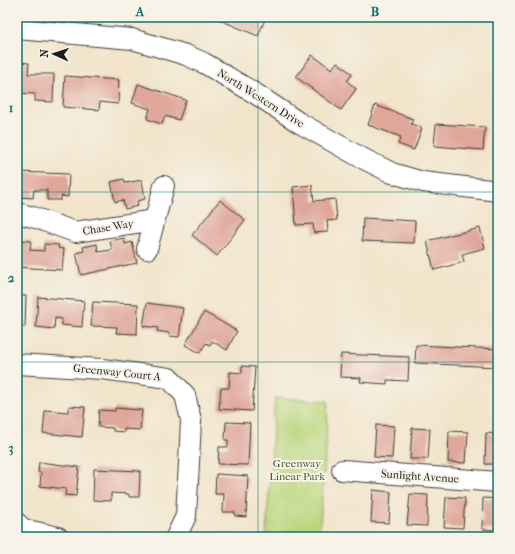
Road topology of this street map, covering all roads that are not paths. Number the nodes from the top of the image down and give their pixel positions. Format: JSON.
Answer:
{"nodes":[{"id":1,"x":17,"y":29,"type":"edge"},
{"id":2,"x":164,"y":186,"type":"dead end"},
{"id":3,"x":498,"y":191,"type":"edge"},
{"id":4,"x":17,"y":213,"type":"edge"},
{"id":5,"x":155,"y":220,"type":"junction"},
{"id":6,"x":147,"y":249,"type":"dead end"},
{"id":7,"x":17,"y":364,"type":"edge"},
{"id":8,"x":342,"y":470,"type":"dead end"},
{"id":9,"x":498,"y":482,"type":"edge"},
{"id":10,"x":17,"y":523,"type":"edge"},
{"id":11,"x":58,"y":537,"type":"edge"},
{"id":12,"x":176,"y":537,"type":"edge"}],
"edges":[{"from":1,"to":3,"type":"street","name":"North Western Drive"},
{"from":2,"to":5,"type":"street"},
{"from":4,"to":5,"type":"street","name":"Chase Way"},
{"from":5,"to":6,"type":"street"},
{"from":7,"to":12,"type":"street","name":"Greenway Court A"},
{"from":8,"to":9,"type":"street","name":"Sunlight Avenue"},
{"from":10,"to":11,"type":"street"}]}
